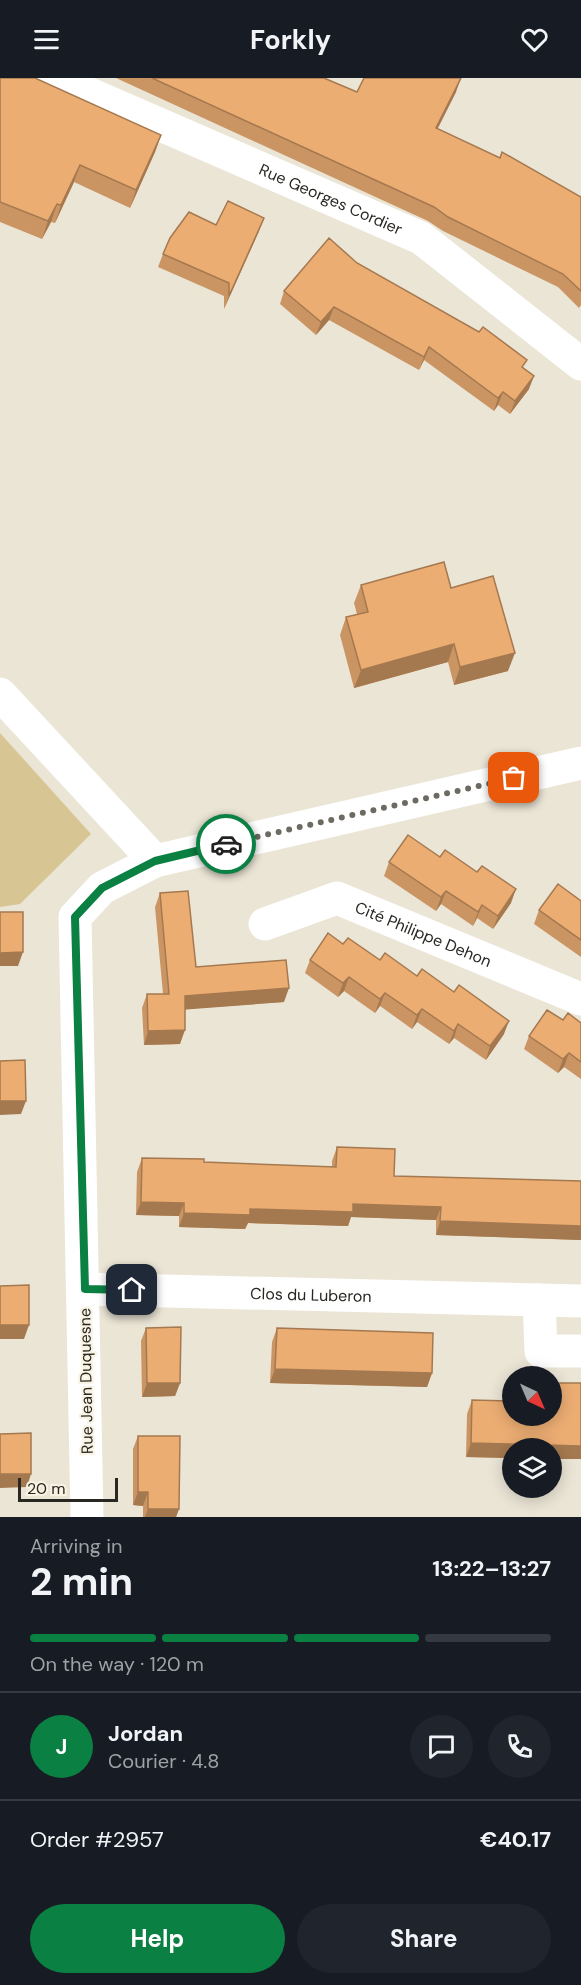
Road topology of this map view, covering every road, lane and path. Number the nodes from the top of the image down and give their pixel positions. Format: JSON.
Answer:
{"nodes":[{"id":1,"x":53,"y":78,"type":"edge"},
{"id":2,"x":581,"y":364,"type":"edge"},
{"id":3,"x":0,"y":694,"type":"edge"},
{"id":4,"x":581,"y":763,"type":"edge"},
{"id":5,"x":155,"y":861,"type":"junction"},
{"id":6,"x":265,"y":924,"type":"dead end"},
{"id":7,"x":581,"y":999,"type":"edge"},
{"id":8,"x":85,"y":1289,"type":"junction"},
{"id":9,"x":539,"y":1300,"type":"junction"},
{"id":10,"x":581,"y":1301,"type":"edge"},
{"id":11,"x":581,"y":1351,"type":"edge"},
{"id":12,"x":87,"y":1517,"type":"edge"}],
"edges":[{"from":1,"to":2,"type":"street","name":"Rue Georges Cordier"},
{"from":3,"to":5,"type":"street"},
{"from":4,"to":5,"type":"street","name":"Rue Jean Duquesne"},
{"from":5,"to":8,"type":"street","name":"Rue Jean Duquesne"},
{"from":6,"to":7,"type":"street","name":"Cité Philippe Dehon"},
{"from":8,"to":9,"type":"street","name":"Clos du Luberon"},
{"from":8,"to":12,"type":"street","name":"Rue Jean Duquesne"},
{"from":9,"to":10,"type":"street","name":"Clos du Luberon"},
{"from":9,"to":11,"type":"street"}]}
